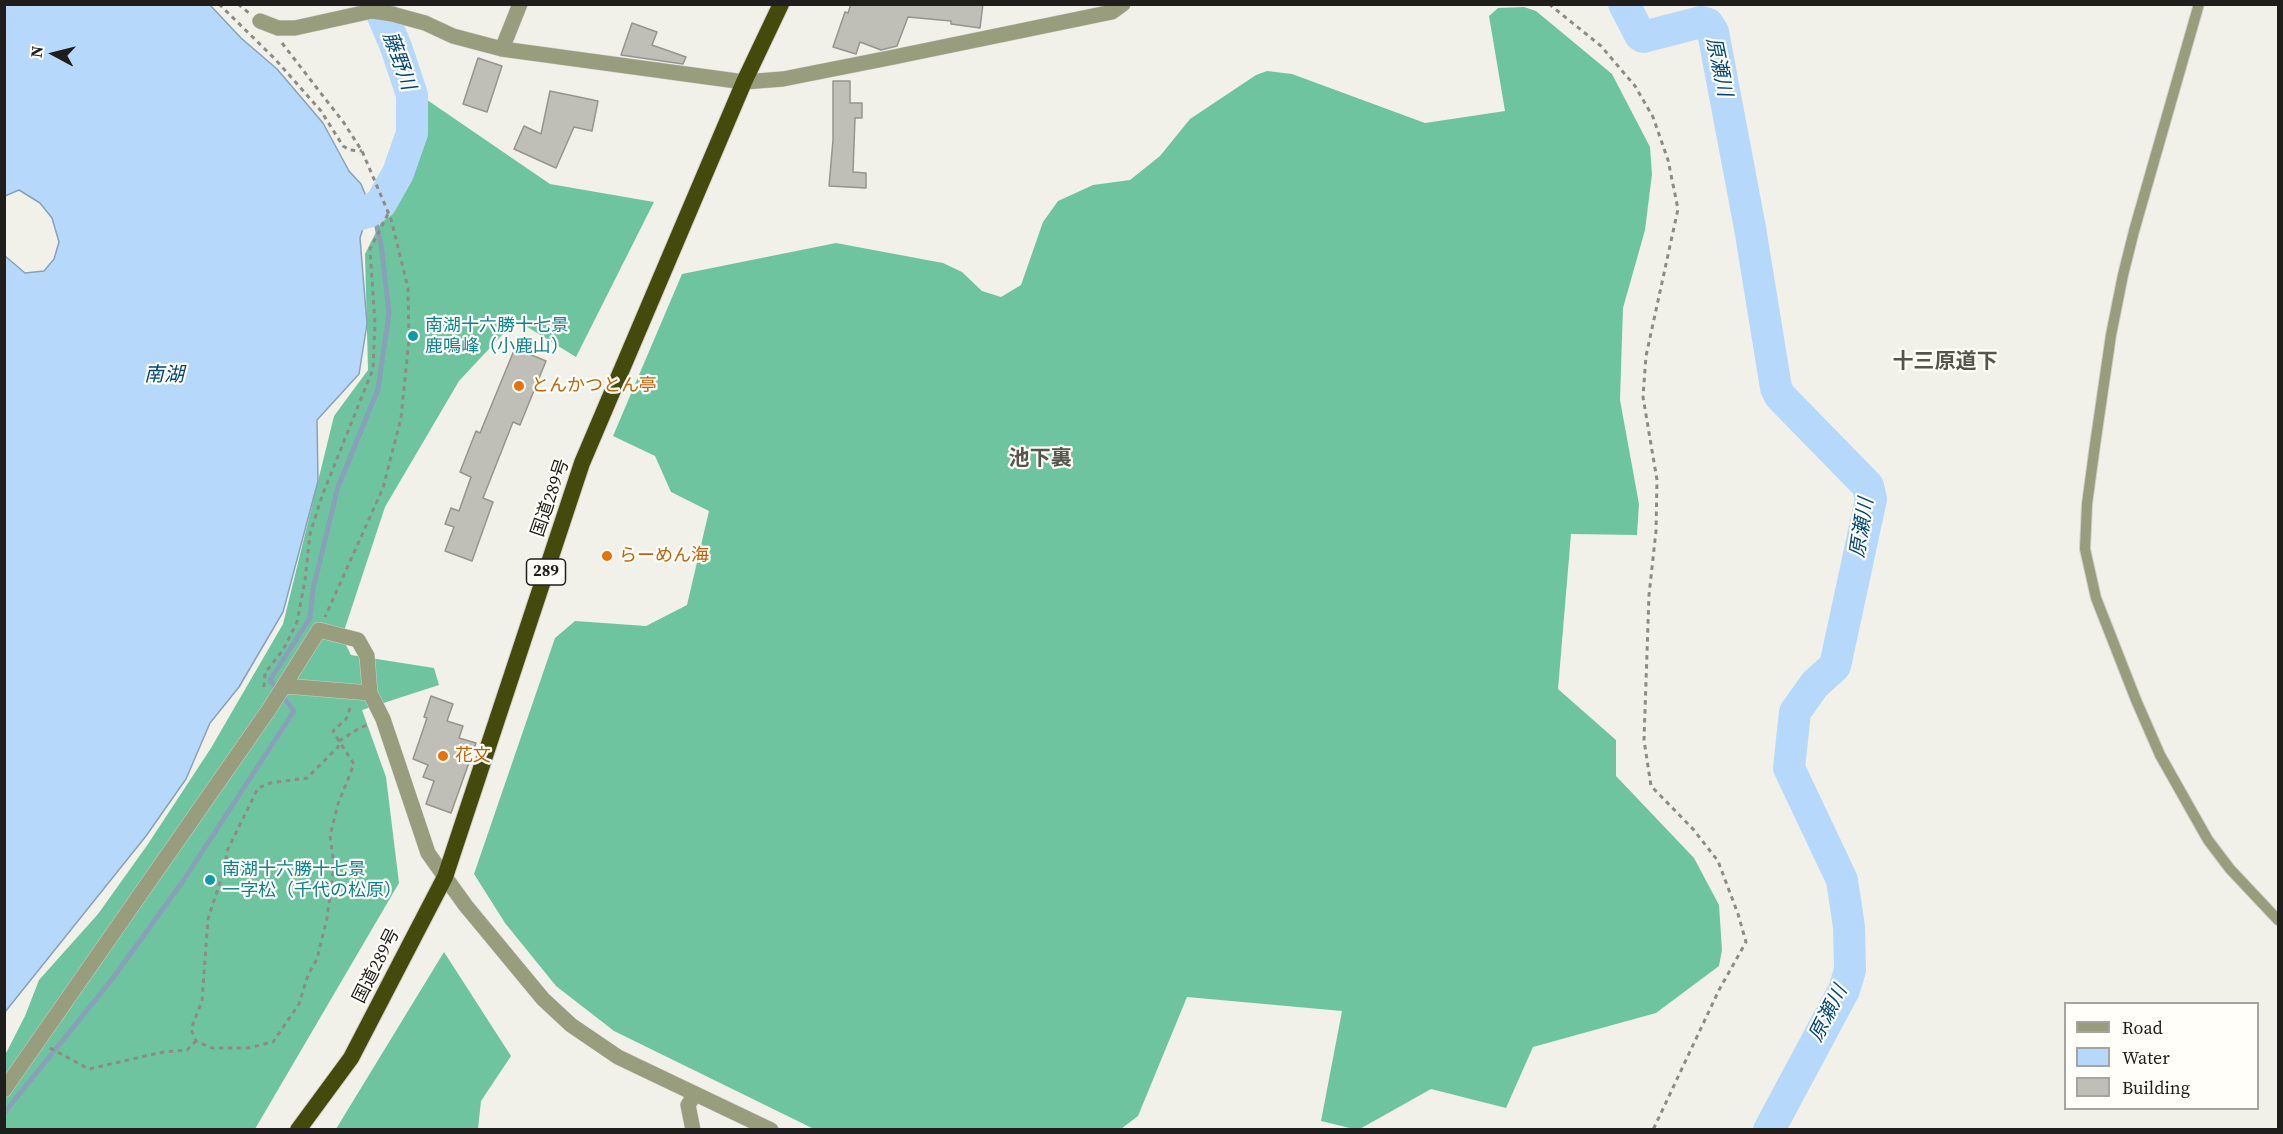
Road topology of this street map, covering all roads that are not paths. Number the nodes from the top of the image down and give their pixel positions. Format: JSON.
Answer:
{"nodes":[{"id":1,"x":520,"y":4,"type":"edge"},
{"id":2,"x":781,"y":4,"type":"edge"},
{"id":3,"x":1124,"y":4,"type":"edge"},
{"id":4,"x":2199,"y":4,"type":"edge"},
{"id":5,"x":260,"y":21,"type":"dead end"},
{"id":6,"x":502,"y":49,"type":"junction"},
{"id":7,"x":744,"y":82,"type":"junction"},
{"id":8,"x":285,"y":686,"type":"junction"},
{"id":9,"x":370,"y":693,"type":"junction"},
{"id":10,"x":445,"y":877,"type":"junction"},
{"id":11,"x":2278,"y":920,"type":"edge"},
{"id":12,"x":4,"y":1090,"type":"edge"},
{"id":13,"x":695,"y":1094,"type":"junction"},
{"id":14,"x":298,"y":1130,"type":"edge"},
{"id":15,"x":693,"y":1130,"type":"edge"},
{"id":16,"x":771,"y":1130,"type":"edge"}],
"edges":[{"from":1,"to":6,"type":"street"},
{"from":2,"to":7,"type":"highway","name":"国道289号","number":"289"},
{"from":3,"to":7,"type":"street"},
{"from":4,"to":11,"type":"lane"},
{"from":5,"to":6,"type":"street"},
{"from":6,"to":7,"type":"street"},
{"from":7,"to":10,"type":"highway","name":"国道289号","number":"289"},
{"from":8,"to":9,"type":"street"},
{"from":8,"to":9,"type":"street"},
{"from":8,"to":12,"type":"street"},
{"from":9,"to":10,"type":"street"},
{"from":10,"to":13,"type":"street"},
{"from":10,"to":14,"type":"highway","name":"国道289号","number":"289"},
{"from":13,"to":15,"type":"street"},
{"from":13,"to":16,"type":"street"}]}
